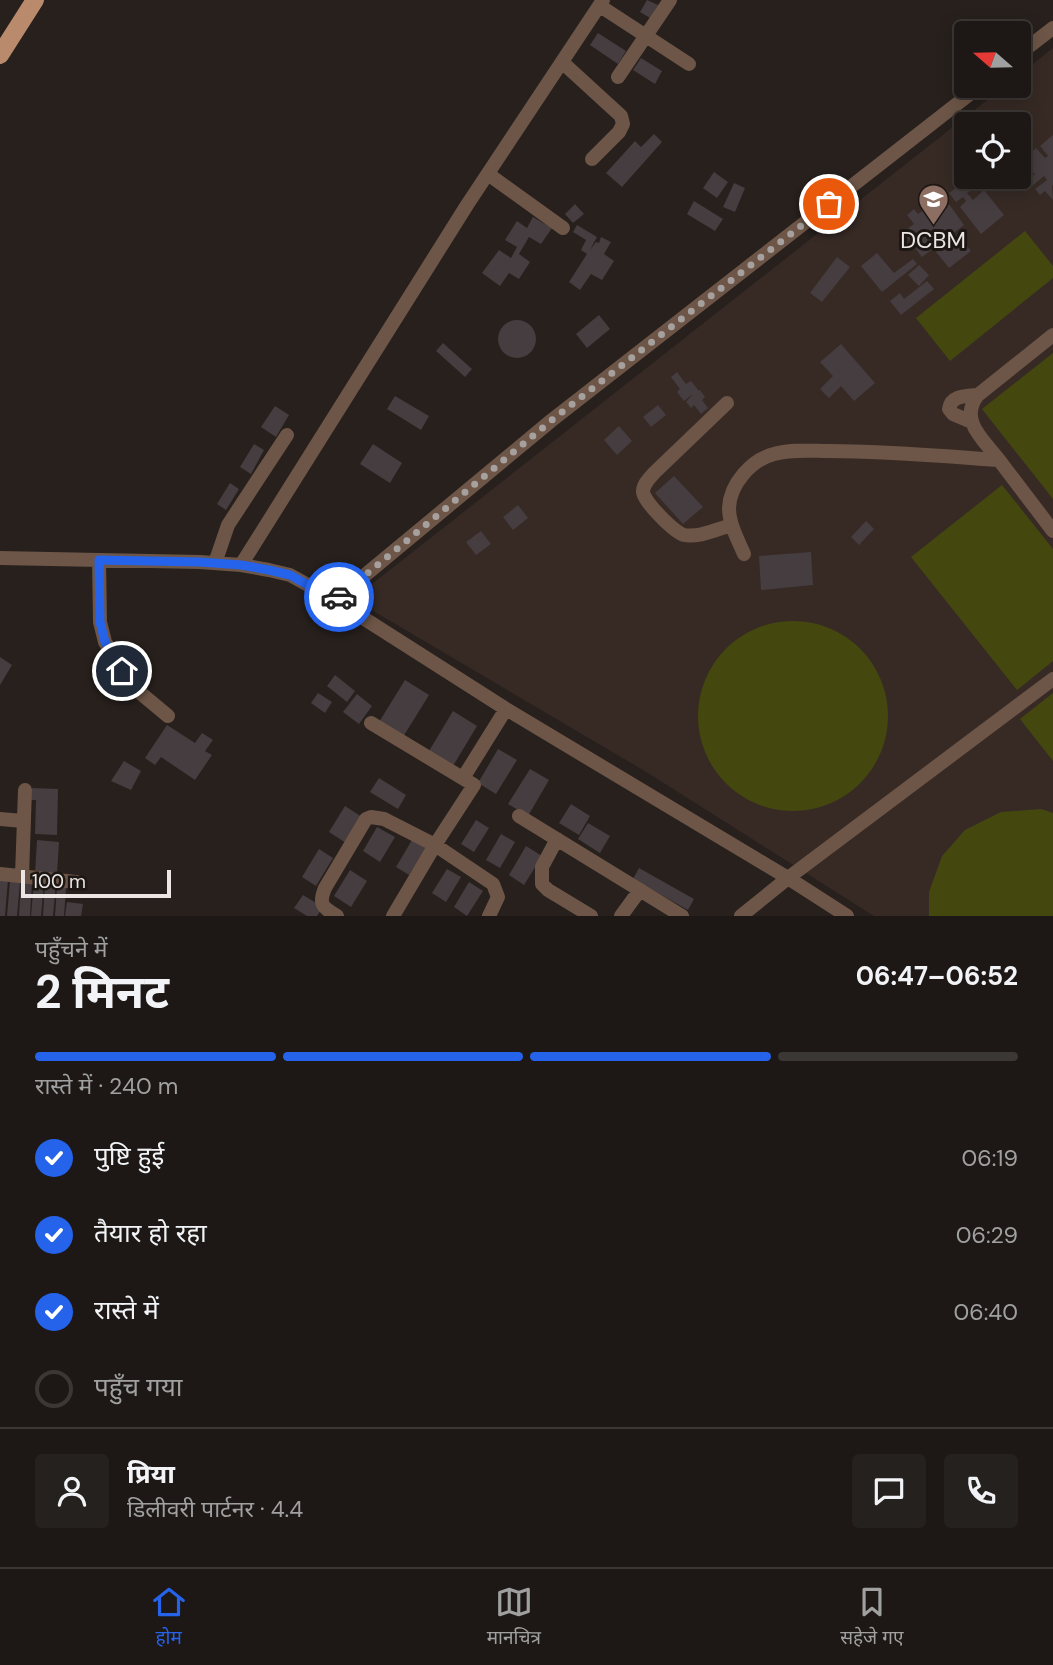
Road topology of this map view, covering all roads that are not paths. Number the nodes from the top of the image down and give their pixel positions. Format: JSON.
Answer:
{"nodes":[{"id":1,"x":23,"y":0,"type":"edge"},
{"id":2,"x":35,"y":0,"type":"edge"},
{"id":3,"x":670,"y":0,"type":"edge"},
{"id":4,"x":601,"y":3,"type":"edge"},
{"id":5,"x":1053,"y":28,"type":"edge"},
{"id":6,"x":0,"y":35,"type":"edge"},
{"id":7,"x":646,"y":36,"type":"junction"},
{"id":8,"x":1031,"y":45,"type":"edge"},
{"id":9,"x":0,"y":55,"type":"edge"},
{"id":10,"x":562,"y":62,"type":"junction"},
{"id":11,"x":690,"y":64,"type":"dead end"},
{"id":12,"x":618,"y":76,"type":"dead end"},
{"id":13,"x":965,"y":98,"type":"edge"},
{"id":14,"x":592,"y":159,"type":"dead end"},
{"id":15,"x":488,"y":174,"type":"junction"},
{"id":16,"x":563,"y":229,"type":"dead end"},
{"id":17,"x":1053,"y":335,"type":"edge"},
{"id":18,"x":978,"y":395,"type":"junction"},
{"id":19,"x":727,"y":403,"type":"dead end"},
{"id":20,"x":972,"y":422,"type":"junction"},
{"id":21,"x":287,"y":435,"type":"dead end"},
{"id":22,"x":999,"y":460,"type":"junction"},
{"id":23,"x":732,"y":525,"type":"junction"},
{"id":24,"x":1053,"y":531,"type":"edge"},
{"id":25,"x":744,"y":554,"type":"dead end"},
{"id":26,"x":0,"y":558,"type":"edge"},
{"id":27,"x":99,"y":560,"type":"junction"},
{"id":28,"x":215,"y":564,"type":"junction"},
{"id":29,"x":241,"y":565,"type":"junction"},
{"id":30,"x":335,"y":600,"type":"junction"},
{"id":31,"x":1053,"y":679,"type":"edge"},
{"id":32,"x":506,"y":709,"type":"junction"},
{"id":33,"x":169,"y":716,"type":"dead end"},
{"id":34,"x":371,"y":723,"type":"dead end"},
{"id":35,"x":463,"y":778,"type":"junction"},
{"id":36,"x":25,"y":790,"type":"dead end"},
{"id":37,"x":519,"y":816,"type":"dead end"},
{"id":38,"x":0,"y":819,"type":"edge"},
{"id":39,"x":23,"y":821,"type":"junction"},
{"id":40,"x":557,"y":838,"type":"junction"},
{"id":41,"x":435,"y":845,"type":"junction"},
{"id":42,"x":0,"y":874,"type":"edge"},
{"id":43,"x":22,"y":876,"type":"junction"},
{"id":44,"x":788,"y":878,"type":"junction"},
{"id":45,"x":76,"y":882,"type":"dead end"},
{"id":46,"x":640,"y":890,"type":"junction"},
{"id":47,"x":337,"y":916,"type":"edge"},
{"id":48,"x":393,"y":916,"type":"edge"},
{"id":49,"x":489,"y":916,"type":"edge"},
{"id":50,"x":591,"y":916,"type":"edge"},
{"id":51,"x":621,"y":916,"type":"edge"},
{"id":52,"x":682,"y":916,"type":"edge"},
{"id":53,"x":740,"y":916,"type":"edge"},
{"id":54,"x":848,"y":916,"type":"edge"}],
"edges":[{"from":1,"to":6,"type":"main road"},
{"from":2,"to":9,"type":"main road"},
{"from":3,"to":7,"type":"street"},
{"from":4,"to":7,"type":"street"},
{"from":4,"to":10,"type":"street"},
{"from":5,"to":8,"type":"street"},
{"from":7,"to":11,"type":"street"},
{"from":7,"to":12,"type":"street"},
{"from":10,"to":14,"type":"street"},
{"from":10,"to":15,"type":"street"},
{"from":13,"to":30,"type":"street"},
{"from":15,"to":16,"type":"street"},
{"from":15,"to":29,"type":"street"},
{"from":17,"to":18,"type":"street"},
{"from":18,"to":20,"type":"street"},
{"from":18,"to":20,"type":"street"},
{"from":19,"to":23,"type":"street"},
{"from":20,"to":22,"type":"street"},
{"from":21,"to":28,"type":"street"},
{"from":22,"to":23,"type":"street"},
{"from":22,"to":24,"type":"street"},
{"from":23,"to":25,"type":"street"},
{"from":26,"to":27,"type":"street"},
{"from":27,"to":28,"type":"street"},
{"from":27,"to":33,"type":"street"},
{"from":28,"to":29,"type":"street"},
{"from":29,"to":30,"type":"street"},
{"from":30,"to":32,"type":"street"},
{"from":31,"to":44,"type":"street"},
{"from":32,"to":35,"type":"street"},
{"from":32,"to":44,"type":"street"},
{"from":34,"to":35,"type":"street"},
{"from":35,"to":41,"type":"street"},
{"from":36,"to":39,"type":"street"},
{"from":37,"to":40,"type":"street"},
{"from":38,"to":39,"type":"street"},
{"from":39,"to":43,"type":"street"},
{"from":40,"to":46,"type":"street"},
{"from":40,"to":50,"type":"street"},
{"from":41,"to":47,"type":"street"},
{"from":41,"to":48,"type":"street"},
{"from":41,"to":49,"type":"street"},
{"from":42,"to":43,"type":"street"},
{"from":43,"to":45,"type":"street"},
{"from":44,"to":53,"type":"street"},
{"from":44,"to":54,"type":"street"},
{"from":46,"to":51,"type":"street"},
{"from":46,"to":52,"type":"street"}]}
